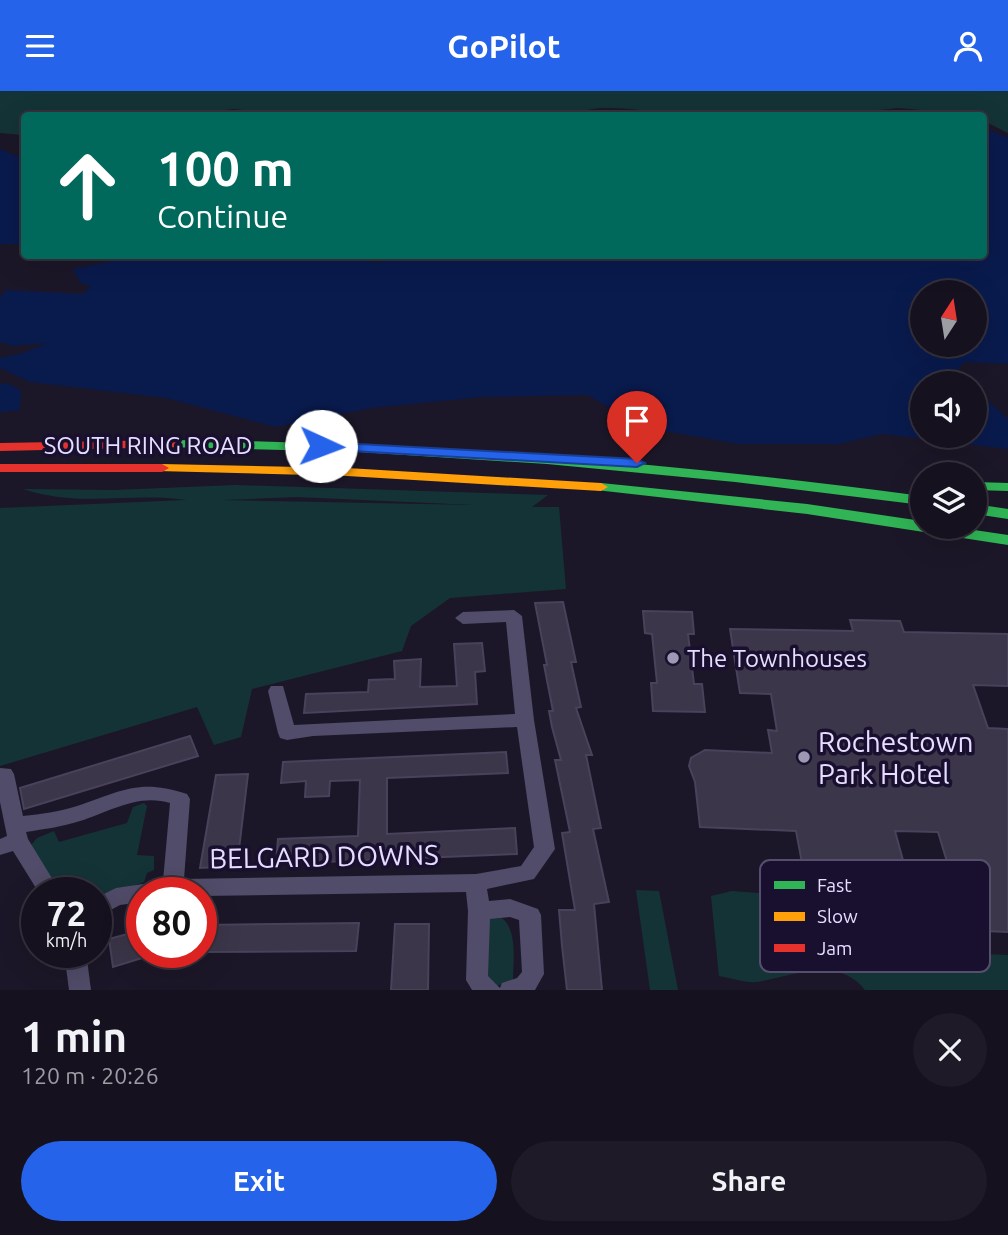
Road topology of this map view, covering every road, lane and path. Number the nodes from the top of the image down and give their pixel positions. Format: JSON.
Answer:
{"nodes":[{"id":1,"x":0,"y":447,"type":"edge"},
{"id":2,"x":587,"y":461,"type":"junction"},
{"id":3,"x":0,"y":468,"type":"edge"},
{"id":4,"x":909,"y":483,"type":"dead end"},
{"id":5,"x":987,"y":486,"type":"edge"},
{"id":6,"x":1008,"y":487,"type":"edge"},
{"id":7,"x":910,"y":499,"type":"edge"},
{"id":8,"x":987,"y":511,"type":"edge"},
{"id":9,"x":1008,"y":514,"type":"edge"},
{"id":10,"x":910,"y":525,"type":"edge"},
{"id":11,"x":987,"y":537,"type":"edge"},
{"id":12,"x":1008,"y":540,"type":"edge"},
{"id":13,"x":463,"y":618,"type":"dead end"},
{"id":14,"x":277,"y":691,"type":"dead end"},
{"id":15,"x":525,"y":720,"type":"junction"},
{"id":16,"x":4,"y":774,"type":"dead end"},
{"id":17,"x":11,"y":838,"type":"edge"},
{"id":18,"x":39,"y":877,"type":"edge"},
{"id":19,"x":174,"y":877,"type":"edge"},
{"id":20,"x":476,"y":883,"type":"junction"},
{"id":21,"x":217,"y":887,"type":"edge"},
{"id":22,"x":479,"y":911,"type":"junction"},
{"id":23,"x":77,"y":968,"type":"edge"},
{"id":24,"x":80,"y":990,"type":"edge"},
{"id":25,"x":489,"y":990,"type":"edge"},
{"id":26,"x":510,"y":990,"type":"edge"}],
"edges":[{"from":1,"to":2,"type":"highway","name":"SOUTH RING ROAD"},
{"from":2,"to":4,"type":"highway"},
{"from":2,"to":7,"type":"highway","name":"SOUTH RING ROAD"},
{"from":3,"to":10,"type":"highway","name":"SOUTH RING ROAD"},
{"from":5,"to":6,"type":"highway"},
{"from":8,"to":9,"type":"highway"},
{"from":11,"to":12,"type":"highway","name":"SOUTH RING ROAD"},
{"from":13,"to":15,"type":"street","name":"BELGARD DOWNS"},
{"from":14,"to":15,"type":"street"},
{"from":15,"to":20,"type":"street","name":"BELGARD DOWNS"},
{"from":16,"to":17,"type":"street"},
{"from":17,"to":18,"type":"street"},
{"from":17,"to":19,"type":"street","name":"BELGARD DOWNS"},
{"from":20,"to":21,"type":"street","name":"BELGARD DOWNS"},
{"from":20,"to":22,"type":"street"},
{"from":22,"to":25,"type":"street"},
{"from":22,"to":26,"type":"street"},
{"from":23,"to":24,"type":"street"}]}
